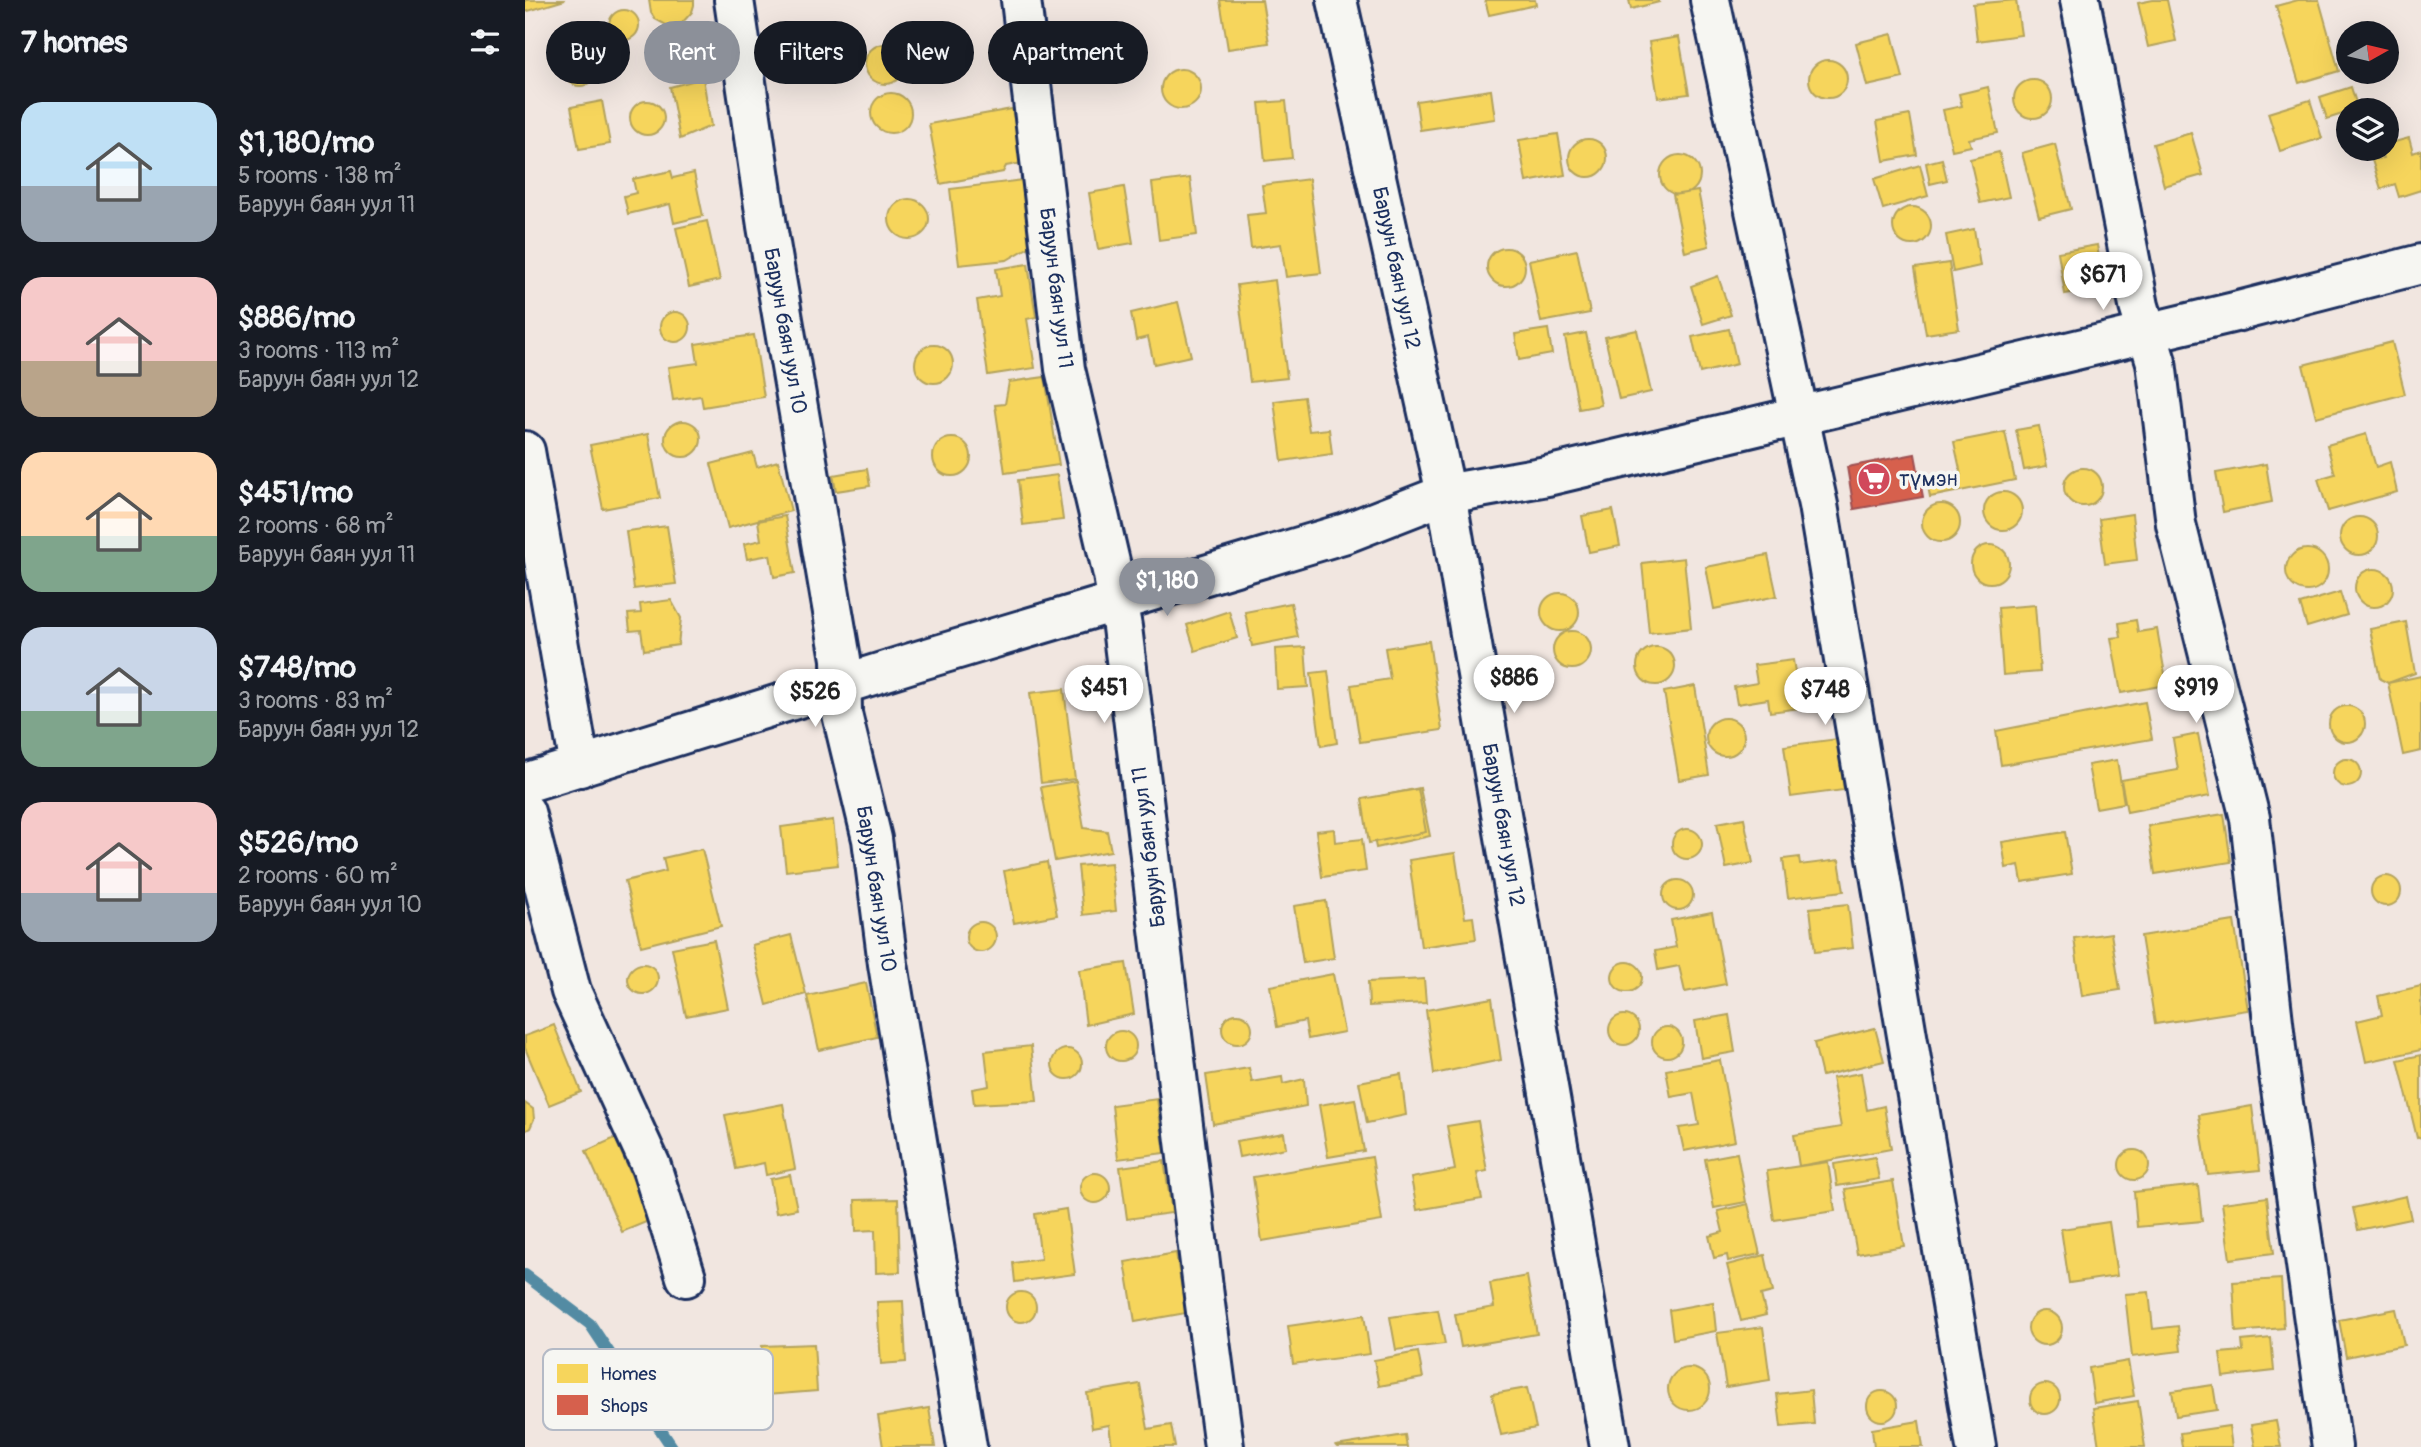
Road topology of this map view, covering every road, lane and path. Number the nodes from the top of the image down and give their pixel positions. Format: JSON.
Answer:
{"nodes":[{"id":1,"x":734,"y":0,"type":"edge"},
{"id":2,"x":1021,"y":0,"type":"edge"},
{"id":3,"x":1337,"y":0,"type":"edge"},
{"id":4,"x":1710,"y":0,"type":"edge"},
{"id":5,"x":2080,"y":0,"type":"edge"},
{"id":6,"x":2421,"y":264,"type":"edge"},
{"id":7,"x":2149,"y":332,"type":"junction"},
{"id":8,"x":1798,"y":415,"type":"junction"},
{"id":9,"x":525,"y":451,"type":"edge"},
{"id":10,"x":1446,"y":494,"type":"junction"},
{"id":11,"x":1118,"y":601,"type":"junction"},
{"id":12,"x":843,"y":685,"type":"junction"},
{"id":13,"x":580,"y":767,"type":"junction"},
{"id":14,"x":525,"y":783,"type":"edge"},
{"id":15,"x":525,"y":813,"type":"edge"},
{"id":16,"x":686,"y":1277,"type":"dead end"},
{"id":17,"x":967,"y":1447,"type":"edge"},
{"id":18,"x":1224,"y":1447,"type":"edge"},
{"id":19,"x":1609,"y":1447,"type":"edge"},
{"id":20,"x":1976,"y":1447,"type":"edge"},
{"id":21,"x":2332,"y":1447,"type":"edge"}],
"edges":[{"from":1,"to":12,"type":"street","name":"Баруун баян уул 10"},
{"from":2,"to":11,"type":"street","name":"Баруун баян уул 11"},
{"from":3,"to":10,"type":"street","name":"Баруун баян уул 12"},
{"from":4,"to":8,"type":"street"},
{"from":5,"to":7,"type":"street"},
{"from":6,"to":7,"type":"street"},
{"from":7,"to":8,"type":"street"},
{"from":7,"to":21,"type":"street"},
{"from":8,"to":10,"type":"street"},
{"from":8,"to":20,"type":"street"},
{"from":9,"to":13,"type":"street"},
{"from":10,"to":11,"type":"street"},
{"from":10,"to":19,"type":"street","name":"Баруун баян уул 12"},
{"from":11,"to":12,"type":"street"},
{"from":11,"to":18,"type":"street","name":"Баруун баян уул 11"},
{"from":12,"to":13,"type":"street"},
{"from":12,"to":17,"type":"street","name":"Баруун баян уул 10"},
{"from":13,"to":14,"type":"street"},
{"from":15,"to":16,"type":"street"}]}
